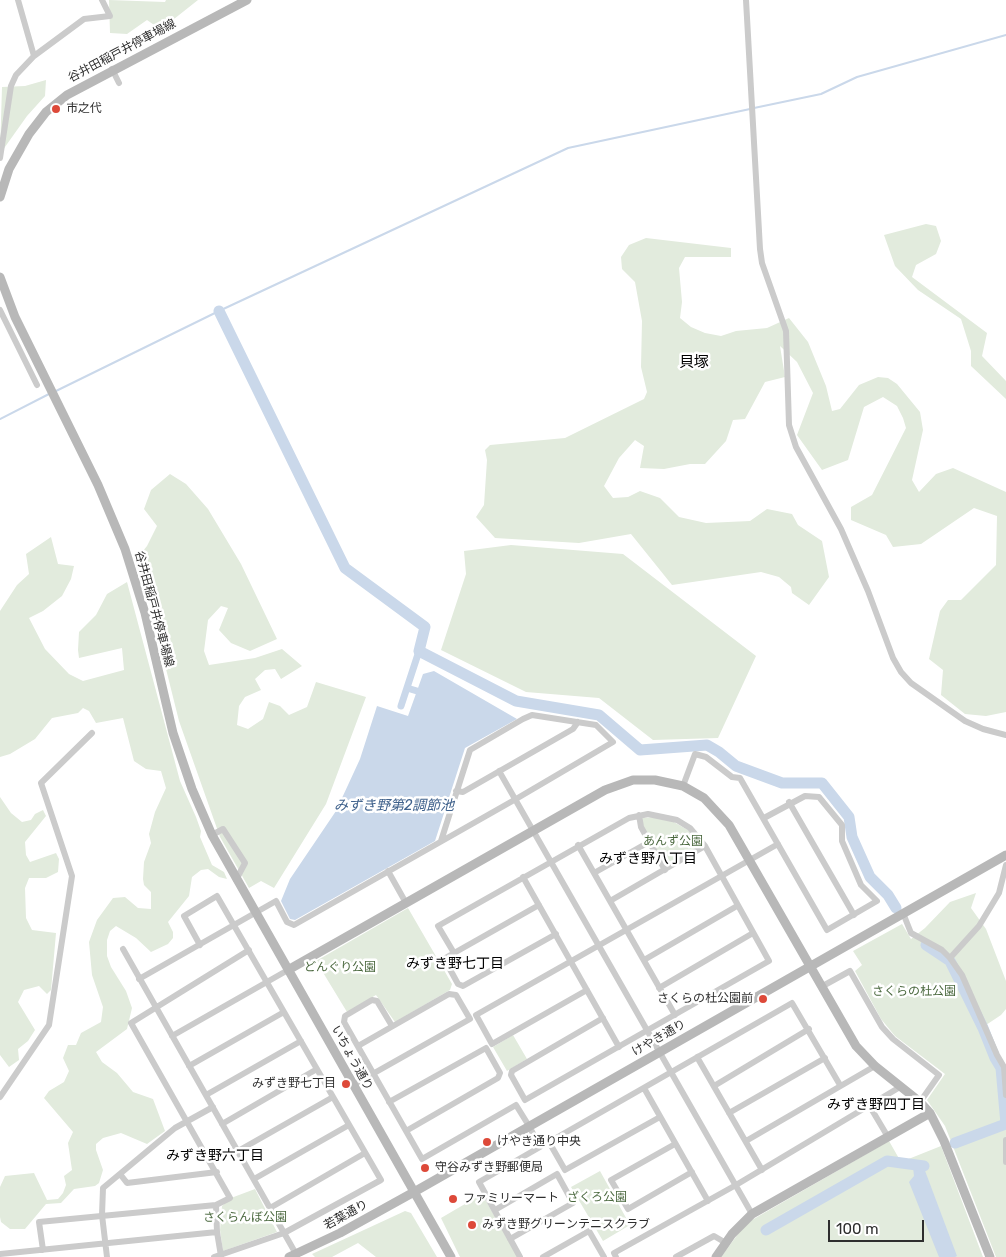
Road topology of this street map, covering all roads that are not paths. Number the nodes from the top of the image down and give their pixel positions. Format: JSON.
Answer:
{"nodes":[{"id":1,"x":18,"y":0,"type":"edge"},
{"id":2,"x":102,"y":0,"type":"edge"},
{"id":3,"x":247,"y":0,"type":"edge"},
{"id":4,"x":746,"y":0,"type":"edge"},
{"id":5,"x":34,"y":56,"type":"junction"},
{"id":6,"x":112,"y":69,"type":"junction"},
{"id":7,"x":119,"y":83,"type":"dead end"},
{"id":8,"x":0,"y":158,"type":"edge"},
{"id":9,"x":0,"y":197,"type":"edge"},
{"id":10,"x":0,"y":276,"type":"edge"},
{"id":11,"x":0,"y":310,"type":"edge"},
{"id":12,"x":37,"y":385,"type":"dead end"},
{"id":13,"x":578,"y":722,"type":"junction"},
{"id":14,"x":92,"y":733,"type":"dead end"},
{"id":15,"x":1006,"y":735,"type":"edge"},
{"id":16,"x":499,"y":771,"type":"junction"},
{"id":17,"x":683,"y":786,"type":"junction"},
{"id":18,"x":456,"y":792,"type":"junction"},
{"id":19,"x":516,"y":799,"type":"junction"},
{"id":20,"x":789,"y":802,"type":"junction"},
{"id":21,"x":639,"y":815,"type":"junction"},
{"id":22,"x":764,"y":818,"type":"junction"},
{"id":23,"x":533,"y":831,"type":"junction"},
{"id":24,"x":212,"y":836,"type":"junction"},
{"id":25,"x":442,"y":841,"type":"junction"},
{"id":26,"x":649,"y":842,"type":"junction"},
{"id":27,"x":778,"y":844,"type":"junction"},
{"id":28,"x":578,"y":845,"type":"junction"},
{"id":29,"x":705,"y":846,"type":"junction"},
{"id":30,"x":1005,"y":860,"type":"edge"},
{"id":31,"x":550,"y":861,"type":"junction"},
{"id":32,"x":750,"y":861,"type":"junction"},
{"id":33,"x":665,"y":870,"type":"junction"},
{"id":34,"x":388,"y":871,"type":"junction"},
{"id":35,"x":232,"y":872,"type":"joint"},
{"id":36,"x":594,"y":873,"type":"junction"},
{"id":37,"x":523,"y":877,"type":"junction"},
{"id":38,"x":721,"y":878,"type":"junction"},
{"id":39,"x":236,"y":880,"type":"junction"},
{"id":40,"x":610,"y":901,"type":"junction"},
{"id":41,"x":406,"y":903,"type":"junction"},
{"id":42,"x":539,"y":905,"type":"junction"},
{"id":43,"x":737,"y":906,"type":"junction"},
{"id":44,"x":903,"y":913,"type":"junction"},
{"id":45,"x":255,"y":914,"type":"junction"},
{"id":46,"x":854,"y":915,"type":"junction"},
{"id":47,"x":235,"y":925,"type":"junction"},
{"id":48,"x":626,"y":930,"type":"junction"},
{"id":49,"x":556,"y":934,"type":"junction"},
{"id":50,"x":753,"y":934,"type":"junction"},
{"id":51,"x":200,"y":945,"type":"junction"},
{"id":52,"x":599,"y":946,"type":"junction"},
{"id":53,"x":123,"y":949,"type":"dead end"},
{"id":54,"x":249,"y":950,"type":"junction"},
{"id":55,"x":454,"y":953,"type":"junction"},
{"id":56,"x":950,"y":958,"type":"junction"},
{"id":57,"x":644,"y":960,"type":"junction"},
{"id":58,"x":571,"y":962,"type":"junction"},
{"id":59,"x":810,"y":966,"type":"junction"},
{"id":60,"x":288,"y":970,"type":"junction"},
{"id":61,"x":140,"y":979,"type":"junction"},
{"id":62,"x":267,"y":982,"type":"junction"},
{"id":63,"x":821,"y":987,"type":"junction"},
{"id":64,"x":658,"y":988,"type":"junction"},
{"id":65,"x":587,"y":990,"type":"junction"},
{"id":66,"x":156,"y":1008,"type":"junction"},
{"id":67,"x":284,"y":1012,"type":"junction"},
{"id":68,"x":675,"y":1015,"type":"junction"},
{"id":69,"x":603,"y":1018,"type":"junction"},
{"id":70,"x":392,"y":1026,"type":"junction"},
{"id":71,"x":808,"y":1029,"type":"junction"},
{"id":72,"x":647,"y":1031,"type":"junction"},
{"id":73,"x":172,"y":1036,"type":"junction"},
{"id":74,"x":301,"y":1041,"type":"junction"},
{"id":75,"x":358,"y":1046,"type":"junction"},
{"id":76,"x":620,"y":1046,"type":"junction"},
{"id":77,"x":659,"y":1052,"type":"junction"},
{"id":78,"x":697,"y":1057,"type":"junction"},
{"id":79,"x":825,"y":1058,"type":"junction"},
{"id":80,"x":189,"y":1066,"type":"junction"},
{"id":81,"x":875,"y":1066,"type":"junction"},
{"id":82,"x":317,"y":1069,"type":"junction"},
{"id":83,"x":671,"y":1072,"type":"junction"},
{"id":84,"x":374,"y":1074,"type":"junction"},
{"id":85,"x":353,"y":1085,"type":"junction"},
{"id":86,"x":840,"y":1085,"type":"junction"},
{"id":87,"x":714,"y":1086,"type":"junction"},
{"id":88,"x":900,"y":1087,"type":"junction"},
{"id":89,"x":644,"y":1088,"type":"junction"},
{"id":90,"x":206,"y":1095,"type":"junction"},
{"id":91,"x":1006,"y":1095,"type":"edge"},
{"id":92,"x":0,"y":1097,"type":"edge"},
{"id":93,"x":334,"y":1098,"type":"junction"},
{"id":94,"x":389,"y":1102,"type":"junction"},
{"id":95,"x":920,"y":1102,"type":"junction"},
{"id":96,"x":869,"y":1105,"type":"junction"},
{"id":97,"x":213,"y":1107,"type":"junction"},
{"id":98,"x":729,"y":1113,"type":"junction"},
{"id":99,"x":930,"y":1113,"type":"junction"},
{"id":100,"x":660,"y":1117,"type":"junction"},
{"id":101,"x":187,"y":1121,"type":"junction"},
{"id":102,"x":222,"y":1124,"type":"junction"},
{"id":103,"x":349,"y":1124,"type":"junction"},
{"id":104,"x":529,"y":1126,"type":"junction"},
{"id":105,"x":406,"y":1131,"type":"junction"},
{"id":106,"x":888,"y":1137,"type":"junction"},
{"id":107,"x":1006,"y":1140,"type":"edge"},
{"id":108,"x":746,"y":1141,"type":"junction"},
{"id":109,"x":676,"y":1144,"type":"junction"},
{"id":110,"x":238,"y":1152,"type":"junction"},
{"id":111,"x":365,"y":1153,"type":"junction"},
{"id":112,"x":1006,"y":1162,"type":"edge"},
{"id":113,"x":762,"y":1170,"type":"junction"},
{"id":114,"x":216,"y":1172,"type":"junction"},
{"id":115,"x":692,"y":1172,"type":"junction"},
{"id":116,"x":120,"y":1174,"type":"junction"},
{"id":117,"x":254,"y":1180,"type":"junction"},
{"id":118,"x":736,"y":1185,"type":"junction"},
{"id":119,"x":414,"y":1192,"type":"junction"},
{"id":120,"x":708,"y":1201,"type":"junction"},
{"id":121,"x":216,"y":1205,"type":"junction"},
{"id":122,"x":270,"y":1208,"type":"junction"},
{"id":123,"x":495,"y":1210,"type":"junction"},
{"id":124,"x":752,"y":1214,"type":"junction"},
{"id":125,"x":102,"y":1215,"type":"junction"},
{"id":126,"x":217,"y":1232,"type":"junction"},
{"id":127,"x":284,"y":1234,"type":"junction"},
{"id":128,"x":510,"y":1239,"type":"junction"},
{"id":129,"x":105,"y":1242,"type":"junction"},
{"id":130,"x":726,"y":1243,"type":"junction"},
{"id":131,"x":43,"y":1250,"type":"junction"},
{"id":132,"x":0,"y":1254,"type":"edge"},
{"id":133,"x":217,"y":1256,"type":"edge"},
{"id":134,"x":292,"y":1256,"type":"edge"},
{"id":135,"x":107,"y":1257,"type":"edge"},
{"id":136,"x":451,"y":1257,"type":"edge"},
{"id":137,"x":520,"y":1257,"type":"edge"},
{"id":138,"x":543,"y":1257,"type":"edge"},
{"id":139,"x":604,"y":1257,"type":"edge"},
{"id":140,"x":616,"y":1257,"type":"edge"},
{"id":141,"x":676,"y":1257,"type":"edge"},
{"id":142,"x":716,"y":1257,"type":"edge"},
{"id":143,"x":990,"y":1257,"type":"edge"}],
"edges":[{"from":1,"to":5,"type":"street"},
{"from":2,"to":5,"type":"street"},
{"from":3,"to":6,"type":"main road","name":"谷井田稲戸井停車場線"},
{"from":4,"to":15,"type":"street"},
{"from":5,"to":8,"type":"street"},
{"from":6,"to":7,"type":"street"},
{"from":6,"to":9,"type":"main road","name":"谷井田稲戸井停車場線"},
{"from":10,"to":24,"type":"main road","name":"谷井田稲戸井停車場線"},
{"from":11,"to":12,"type":"street"},
{"from":13,"to":16,"type":"street"},
{"from":13,"to":18,"type":"street"},
{"from":13,"to":19,"type":"street"},
{"from":14,"to":92,"type":"street"},
{"from":16,"to":18,"type":"street"},
{"from":16,"to":19,"type":"street"},
{"from":17,"to":22,"type":"street"},
{"from":17,"to":23,"type":"main road"},
{"from":17,"to":32,"type":"main road"},
{"from":18,"to":25,"type":"street"},
{"from":19,"to":23,"type":"street"},
{"from":19,"to":25,"type":"street"},
{"from":20,"to":22,"type":"street"},
{"from":20,"to":46,"type":"street"},
{"from":20,"to":46,"type":"street"},
{"from":21,"to":26,"type":"street"},
{"from":21,"to":28,"type":"street"},
{"from":21,"to":29,"type":"street"},
{"from":22,"to":27,"type":"street"},
{"from":23,"to":31,"type":"street"},
{"from":23,"to":41,"type":"main road"},
{"from":24,"to":35,"type":"main road","name":"谷井田稲戸井停車場線"},
{"from":24,"to":39,"type":"street"},
{"from":25,"to":34,"type":"street"},
{"from":26,"to":33,"type":"street"},
{"from":26,"to":36,"type":"street"},
{"from":27,"to":32,"type":"street"},
{"from":27,"to":46,"type":"street"},
{"from":28,"to":31,"type":"street"},
{"from":28,"to":36,"type":"street"},
{"from":29,"to":33,"type":"street"},
{"from":29,"to":38,"type":"street"},
{"from":30,"to":44,"type":"main road","name":"けやき通り"},
{"from":30,"to":56,"type":"street"},
{"from":31,"to":37,"type":"street"},
{"from":31,"to":52,"type":"street"},
{"from":32,"to":38,"type":"street"},
{"from":32,"to":59,"type":"main road"},
{"from":33,"to":40,"type":"street"},
{"from":34,"to":41,"type":"street"},
{"from":34,"to":45,"type":"street"},
{"from":35,"to":39,"type":"main road","name":"いちょう通り"},
{"from":36,"to":40,"type":"street"},
{"from":37,"to":42,"type":"street"},
{"from":37,"to":55,"type":"street"},
{"from":38,"to":43,"type":"street"},
{"from":38,"to":48,"type":"street"},
{"from":39,"to":45,"type":"main road","name":"いちょう通り"},
{"from":40,"to":48,"type":"street"},
{"from":41,"to":60,"type":"main road"},
{"from":42,"to":49,"type":"street"},
{"from":42,"to":55,"type":"street"},
{"from":43,"to":50,"type":"street"},
{"from":43,"to":57,"type":"street"},
{"from":44,"to":56,"type":"street"},
{"from":44,"to":59,"type":"main road","name":"けやき通り"},
{"from":45,"to":47,"type":"street"},
{"from":45,"to":60,"type":"main road","name":"いちょう通り"},
{"from":47,"to":51,"type":"street"},
{"from":47,"to":51,"type":"street"},
{"from":47,"to":54,"type":"street"},
{"from":48,"to":52,"type":"street"},
{"from":48,"to":57,"type":"street"},
{"from":49,"to":55,"type":"street"},
{"from":49,"to":58,"type":"street"},
{"from":50,"to":64,"type":"street"},
{"from":50,"to":68,"type":"street"},
{"from":51,"to":61,"type":"street"},
{"from":52,"to":58,"type":"street"},
{"from":52,"to":72,"type":"street"},
{"from":53,"to":61,"type":"street"},
{"from":54,"to":62,"type":"street"},
{"from":54,"to":66,"type":"street"},
{"from":56,"to":91,"type":"street"},
{"from":57,"to":64,"type":"street"},
{"from":58,"to":65,"type":"street"},
{"from":58,"to":65,"type":"street"},
{"from":59,"to":63,"type":"main road"},
{"from":59,"to":77,"type":"main road","name":"けやき通り"},
{"from":60,"to":62,"type":"street"},
{"from":60,"to":85,"type":"main road","name":"いちょう通り"},
{"from":61,"to":66,"type":"street"},
{"from":62,"to":67,"type":"street"},
{"from":62,"to":73,"type":"street"},
{"from":63,"to":81,"type":"main road"},
{"from":63,"to":95,"type":"street"},
{"from":64,"to":68,"type":"street"},
{"from":65,"to":69,"type":"street"},
{"from":66,"to":73,"type":"street"},
{"from":66,"to":101,"type":"street"},
{"from":67,"to":74,"type":"street"},
{"from":67,"to":80,"type":"street"},
{"from":68,"to":72,"type":"street"},
{"from":69,"to":76,"type":"street"},
{"from":69,"to":76,"type":"street"},
{"from":70,"to":75,"type":"street"},
{"from":70,"to":75,"type":"street"},
{"from":70,"to":84,"type":"street"},
{"from":71,"to":78,"type":"street"},
{"from":71,"to":79,"type":"street"},
{"from":71,"to":87,"type":"street"},
{"from":72,"to":76,"type":"street"},
{"from":72,"to":77,"type":"street"},
{"from":73,"to":80,"type":"street"},
{"from":74,"to":82,"type":"street"},
{"from":74,"to":90,"type":"street"},
{"from":75,"to":84,"type":"street"},
{"from":77,"to":83,"type":"street"},
{"from":77,"to":104,"type":"main road","name":"けやき通り"},
{"from":78,"to":83,"type":"street"},
{"from":78,"to":87,"type":"street"},
{"from":79,"to":86,"type":"street"},
{"from":79,"to":98,"type":"street"},
{"from":80,"to":90,"type":"street"},
{"from":81,"to":86,"type":"street"},
{"from":81,"to":88,"type":"main road"},
{"from":82,"to":93,"type":"street"},
{"from":82,"to":102,"type":"street"},
{"from":83,"to":89,"type":"street"},
{"from":83,"to":118,"type":"street"},
{"from":84,"to":85,"type":"street"},
{"from":84,"to":94,"type":"street"},
{"from":85,"to":119,"type":"main road","name":"いちょう通り"},
{"from":86,"to":108,"type":"street"},
{"from":87,"to":98,"type":"street"},
{"from":88,"to":95,"type":"main road"},
{"from":88,"to":96,"type":"street"},
{"from":89,"to":100,"type":"street"},
{"from":89,"to":100,"type":"street"},
{"from":90,"to":97,"type":"street"},
{"from":93,"to":103,"type":"street"},
{"from":93,"to":110,"type":"street"},
{"from":94,"to":105,"type":"street"},
{"from":94,"to":105,"type":"street"},
{"from":95,"to":99,"type":"main road"},
{"from":96,"to":106,"type":"street"},
{"from":96,"to":113,"type":"street"},
{"from":97,"to":101,"type":"street"},
{"from":97,"to":102,"type":"street"},
{"from":98,"to":108,"type":"street"},
{"from":99,"to":106,"type":"main road"},
{"from":99,"to":143,"type":"main road"},
{"from":100,"to":109,"type":"street"},
{"from":101,"to":114,"type":"street"},
{"from":101,"to":116,"type":"street"},
{"from":102,"to":110,"type":"street"},
{"from":103,"to":111,"type":"street"},
{"from":103,"to":117,"type":"street"},
{"from":104,"to":105,"type":"street"},
{"from":104,"to":119,"type":"main road","name":"けやき通り"},
{"from":104,"to":123,"type":"street"},
{"from":106,"to":124,"type":"main road"},
{"from":107,"to":112,"type":"street"},
{"from":108,"to":113,"type":"street"},
{"from":109,"to":115,"type":"street"},
{"from":109,"to":115,"type":"street"},
{"from":110,"to":117,"type":"street"},
{"from":111,"to":122,"type":"street"},
{"from":111,"to":127,"type":"street"},
{"from":113,"to":118,"type":"street"},
{"from":114,"to":116,"type":"street"},
{"from":114,"to":121,"type":"street"},
{"from":115,"to":120,"type":"street"},
{"from":116,"to":125,"type":"street"},
{"from":117,"to":122,"type":"street"},
{"from":118,"to":120,"type":"street"},
{"from":118,"to":124,"type":"street"},
{"from":119,"to":134,"type":"main road","name":"若葉通り"},
{"from":119,"to":136,"type":"main road","name":"いちょう通り"},
{"from":120,"to":140,"type":"street"},
{"from":121,"to":125,"type":"street"},
{"from":121,"to":126,"type":"street"},
{"from":122,"to":127,"type":"street"},
{"from":123,"to":128,"type":"street"},
{"from":123,"to":128,"type":"street"},
{"from":124,"to":130,"type":"main road"},
{"from":125,"to":129,"type":"street"},
{"from":125,"to":131,"type":"street"},
{"from":126,"to":129,"type":"street"},
{"from":126,"to":133,"type":"street"},
{"from":127,"to":133,"type":"street"},
{"from":127,"to":134,"type":"street"},
{"from":128,"to":137,"type":"street"},
{"from":129,"to":131,"type":"street"},
{"from":129,"to":135,"type":"street"},
{"from":130,"to":141,"type":"street"},
{"from":130,"to":142,"type":"main road"},
{"from":131,"to":132,"type":"street"},
{"from":138,"to":139,"type":"street"}]}
